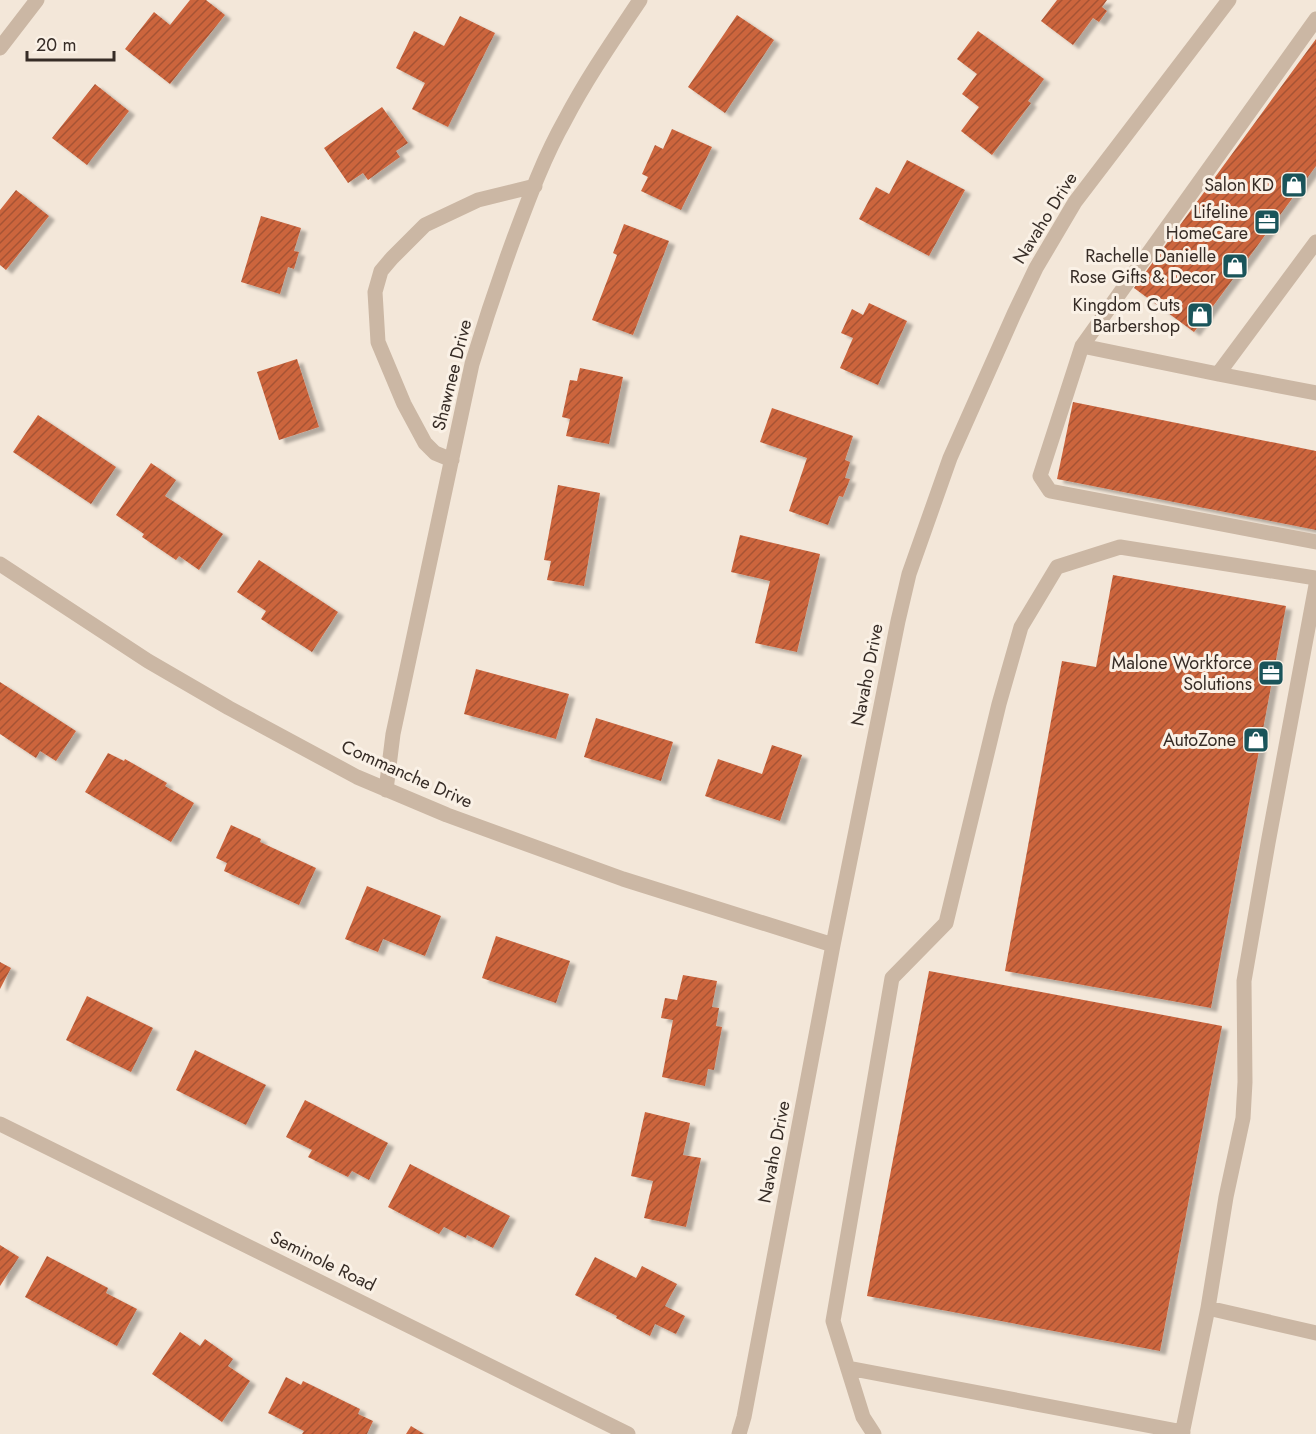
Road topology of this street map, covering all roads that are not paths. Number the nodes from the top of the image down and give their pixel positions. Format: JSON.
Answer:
{"nodes":[{"id":1,"x":37,"y":0,"type":"edge"},
{"id":2,"x":640,"y":0,"type":"edge"},
{"id":3,"x":1229,"y":0,"type":"edge"},
{"id":4,"x":1316,"y":20,"type":"edge"},
{"id":5,"x":0,"y":48,"type":"edge"},
{"id":6,"x":535,"y":186,"type":"junction"},
{"id":7,"x":1316,"y":242,"type":"edge"},
{"id":8,"x":1082,"y":346,"type":"junction"},
{"id":9,"x":1218,"y":374,"type":"junction"},
{"id":10,"x":1316,"y":393,"type":"edge"},
{"id":11,"x":452,"y":460,"type":"junction"},
{"id":12,"x":1316,"y":542,"type":"edge"},
{"id":13,"x":0,"y":564,"type":"edge"},
{"id":14,"x":1316,"y":578,"type":"edge"},
{"id":15,"x":1316,"y":585,"type":"edge"},
{"id":16,"x":386,"y":790,"type":"junction"},
{"id":17,"x":833,"y":945,"type":"junction"},
{"id":18,"x":0,"y":1124,"type":"edge"},
{"id":19,"x":1208,"y":1308,"type":"junction"},
{"id":20,"x":1316,"y":1333,"type":"edge"},
{"id":21,"x":848,"y":1368,"type":"junction"},
{"id":22,"x":1182,"y":1433,"type":"edge"},
{"id":23,"x":628,"y":1434,"type":"edge"},
{"id":24,"x":739,"y":1434,"type":"edge"},
{"id":25,"x":874,"y":1434,"type":"edge"}],
"edges":[{"from":1,"to":5,"type":"street"},
{"from":2,"to":6,"type":"street","name":"Shawnee Drive"},
{"from":3,"to":17,"type":"street","name":"Navaho Drive"},
{"from":4,"to":8,"type":"street"},
{"from":6,"to":11,"type":"street","name":"Shawnee Drive"},
{"from":6,"to":11,"type":"street"},
{"from":7,"to":9,"type":"street"},
{"from":8,"to":9,"type":"street"},
{"from":8,"to":12,"type":"street"},
{"from":9,"to":10,"type":"street"},
{"from":11,"to":16,"type":"street","name":"Shawnee Drive"},
{"from":13,"to":16,"type":"street","name":"Commanche Drive"},
{"from":14,"to":21,"type":"street"},
{"from":15,"to":19,"type":"street"},
{"from":16,"to":17,"type":"street","name":"Commanche Drive"},
{"from":17,"to":24,"type":"street","name":"Navaho Drive"},
{"from":18,"to":23,"type":"street","name":"Seminole Road"},
{"from":19,"to":20,"type":"street"},
{"from":19,"to":22,"type":"street"},
{"from":21,"to":22,"type":"street"},
{"from":21,"to":25,"type":"street"}]}
